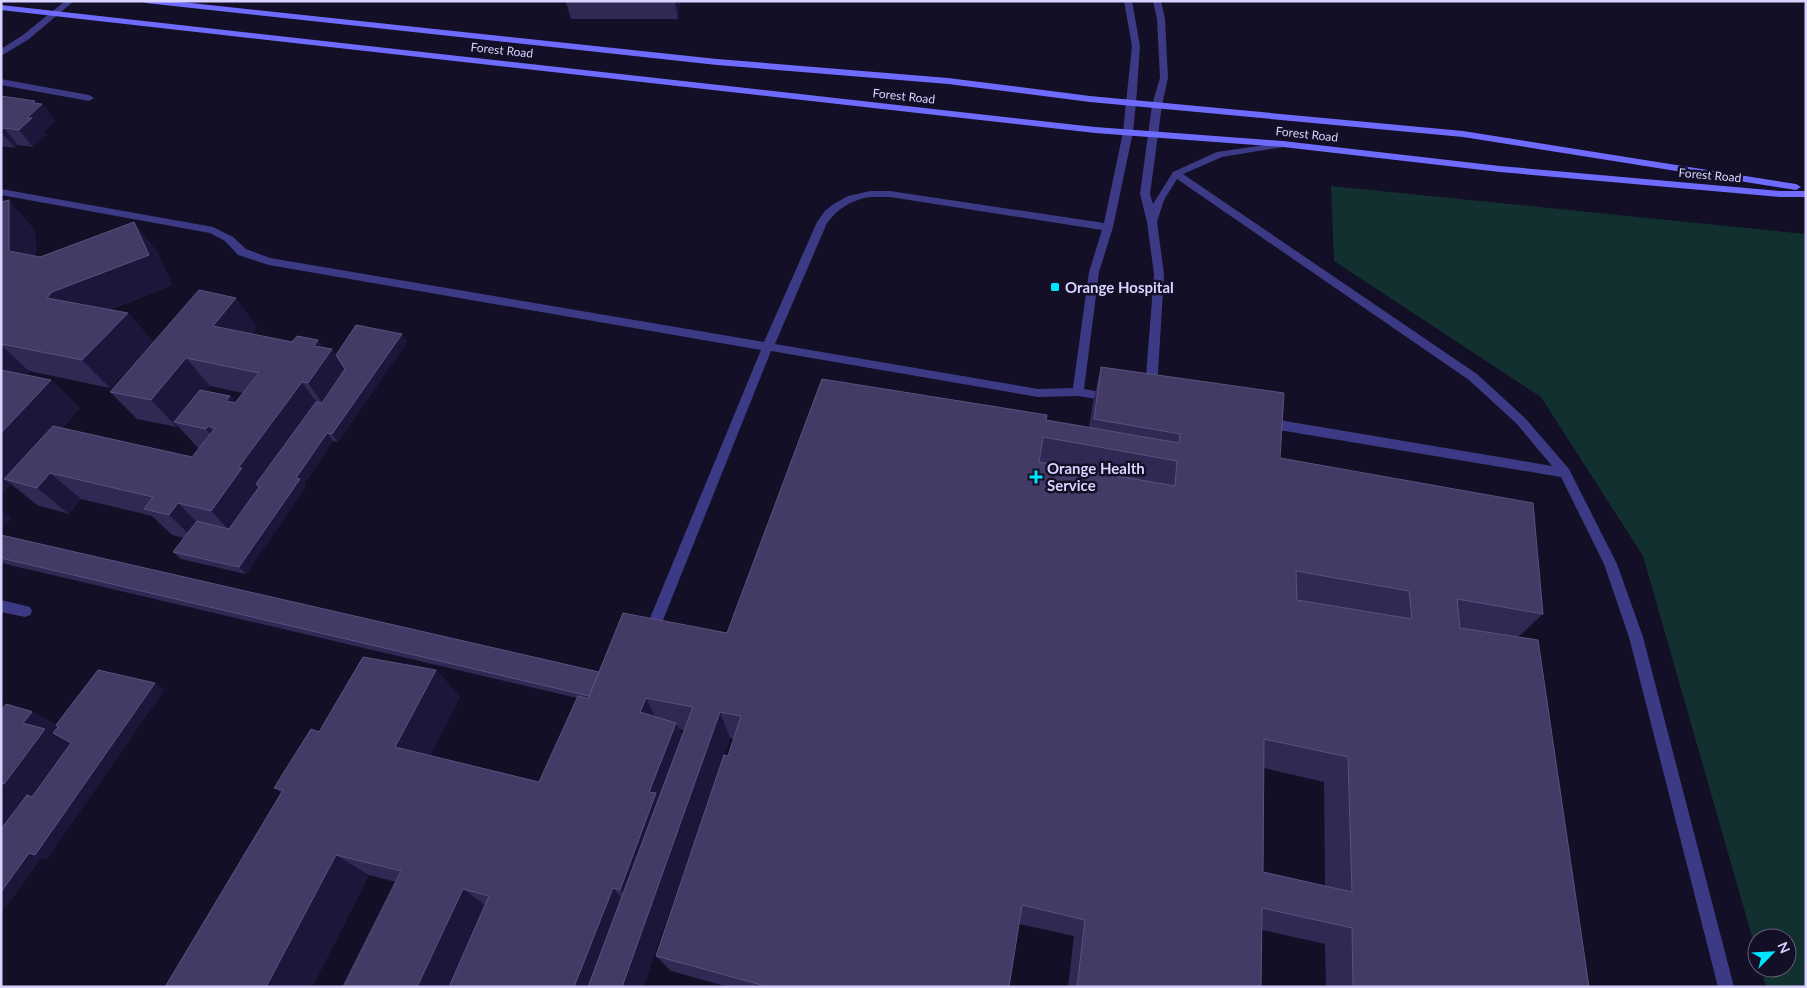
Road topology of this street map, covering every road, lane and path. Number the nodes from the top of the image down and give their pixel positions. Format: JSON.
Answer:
{"nodes":[{"id":1,"x":70,"y":1,"type":"edge"},
{"id":2,"x":146,"y":1,"type":"edge"},
{"id":3,"x":1128,"y":1,"type":"edge"},
{"id":4,"x":1157,"y":1,"type":"edge"},
{"id":5,"x":1,"y":6,"type":"edge"},
{"id":6,"x":56,"y":13,"type":"junction"},
{"id":7,"x":1,"y":53,"type":"edge"},
{"id":8,"x":1,"y":82,"type":"edge"},
{"id":9,"x":89,"y":98,"type":"dead end"},
{"id":10,"x":1131,"y":103,"type":"junction"},
{"id":11,"x":1157,"y":105,"type":"junction"},
{"id":12,"x":1128,"y":132,"type":"junction"},
{"id":13,"x":1153,"y":134,"type":"junction"},
{"id":14,"x":1284,"y":144,"type":"junction"},
{"id":15,"x":1176,"y":174,"type":"junction"},
{"id":16,"x":1806,"y":189,"type":"edge"},
{"id":17,"x":1,"y":192,"type":"edge"},
{"id":18,"x":1806,"y":194,"type":"edge"},
{"id":19,"x":1152,"y":222,"type":"junction"},
{"id":20,"x":1108,"y":227,"type":"junction"},
{"id":21,"x":768,"y":348,"type":"junction"},
{"id":22,"x":1078,"y":392,"type":"junction"},
{"id":23,"x":1123,"y":400,"type":"edge"},
{"id":24,"x":1150,"y":404,"type":"edge"},
{"id":25,"x":1256,"y":422,"type":"edge"},
{"id":26,"x":1565,"y":473,"type":"junction"},
{"id":27,"x":1,"y":606,"type":"edge"},
{"id":28,"x":25,"y":611,"type":"dead end"},
{"id":29,"x":647,"y":642,"type":"edge"},
{"id":30,"x":1726,"y":987,"type":"edge"}],
"edges":[{"from":1,"to":6,"type":"street"},
{"from":2,"to":10,"type":"main road","name":"Forest Road"},
{"from":3,"to":10,"type":"street"},
{"from":4,"to":11,"type":"street"},
{"from":5,"to":6,"type":"main road","name":"Forest Road"},
{"from":6,"to":7,"type":"street"},
{"from":6,"to":12,"type":"main road","name":"Forest Road"},
{"from":8,"to":9,"type":"street"},
{"from":10,"to":11,"type":"main road","name":"Forest Road"},
{"from":10,"to":12,"type":"street"},
{"from":11,"to":13,"type":"street"},
{"from":11,"to":16,"type":"main road","name":"Forest Road"},
{"from":12,"to":13,"type":"main road","name":"Forest Road"},
{"from":12,"to":20,"type":"street"},
{"from":13,"to":14,"type":"main road","name":"Forest Road"},
{"from":13,"to":19,"type":"street"},
{"from":14,"to":15,"type":"street"},
{"from":14,"to":18,"type":"main road","name":"Forest Road"},
{"from":15,"to":19,"type":"street"},
{"from":15,"to":26,"type":"street"},
{"from":17,"to":21,"type":"street"},
{"from":19,"to":24,"type":"street"},
{"from":20,"to":21,"type":"street"},
{"from":20,"to":22,"type":"street"},
{"from":21,"to":22,"type":"street"},
{"from":21,"to":29,"type":"street"},
{"from":22,"to":23,"type":"street"},
{"from":25,"to":26,"type":"street"},
{"from":26,"to":30,"type":"street"},
{"from":27,"to":28,"type":"street"}]}
